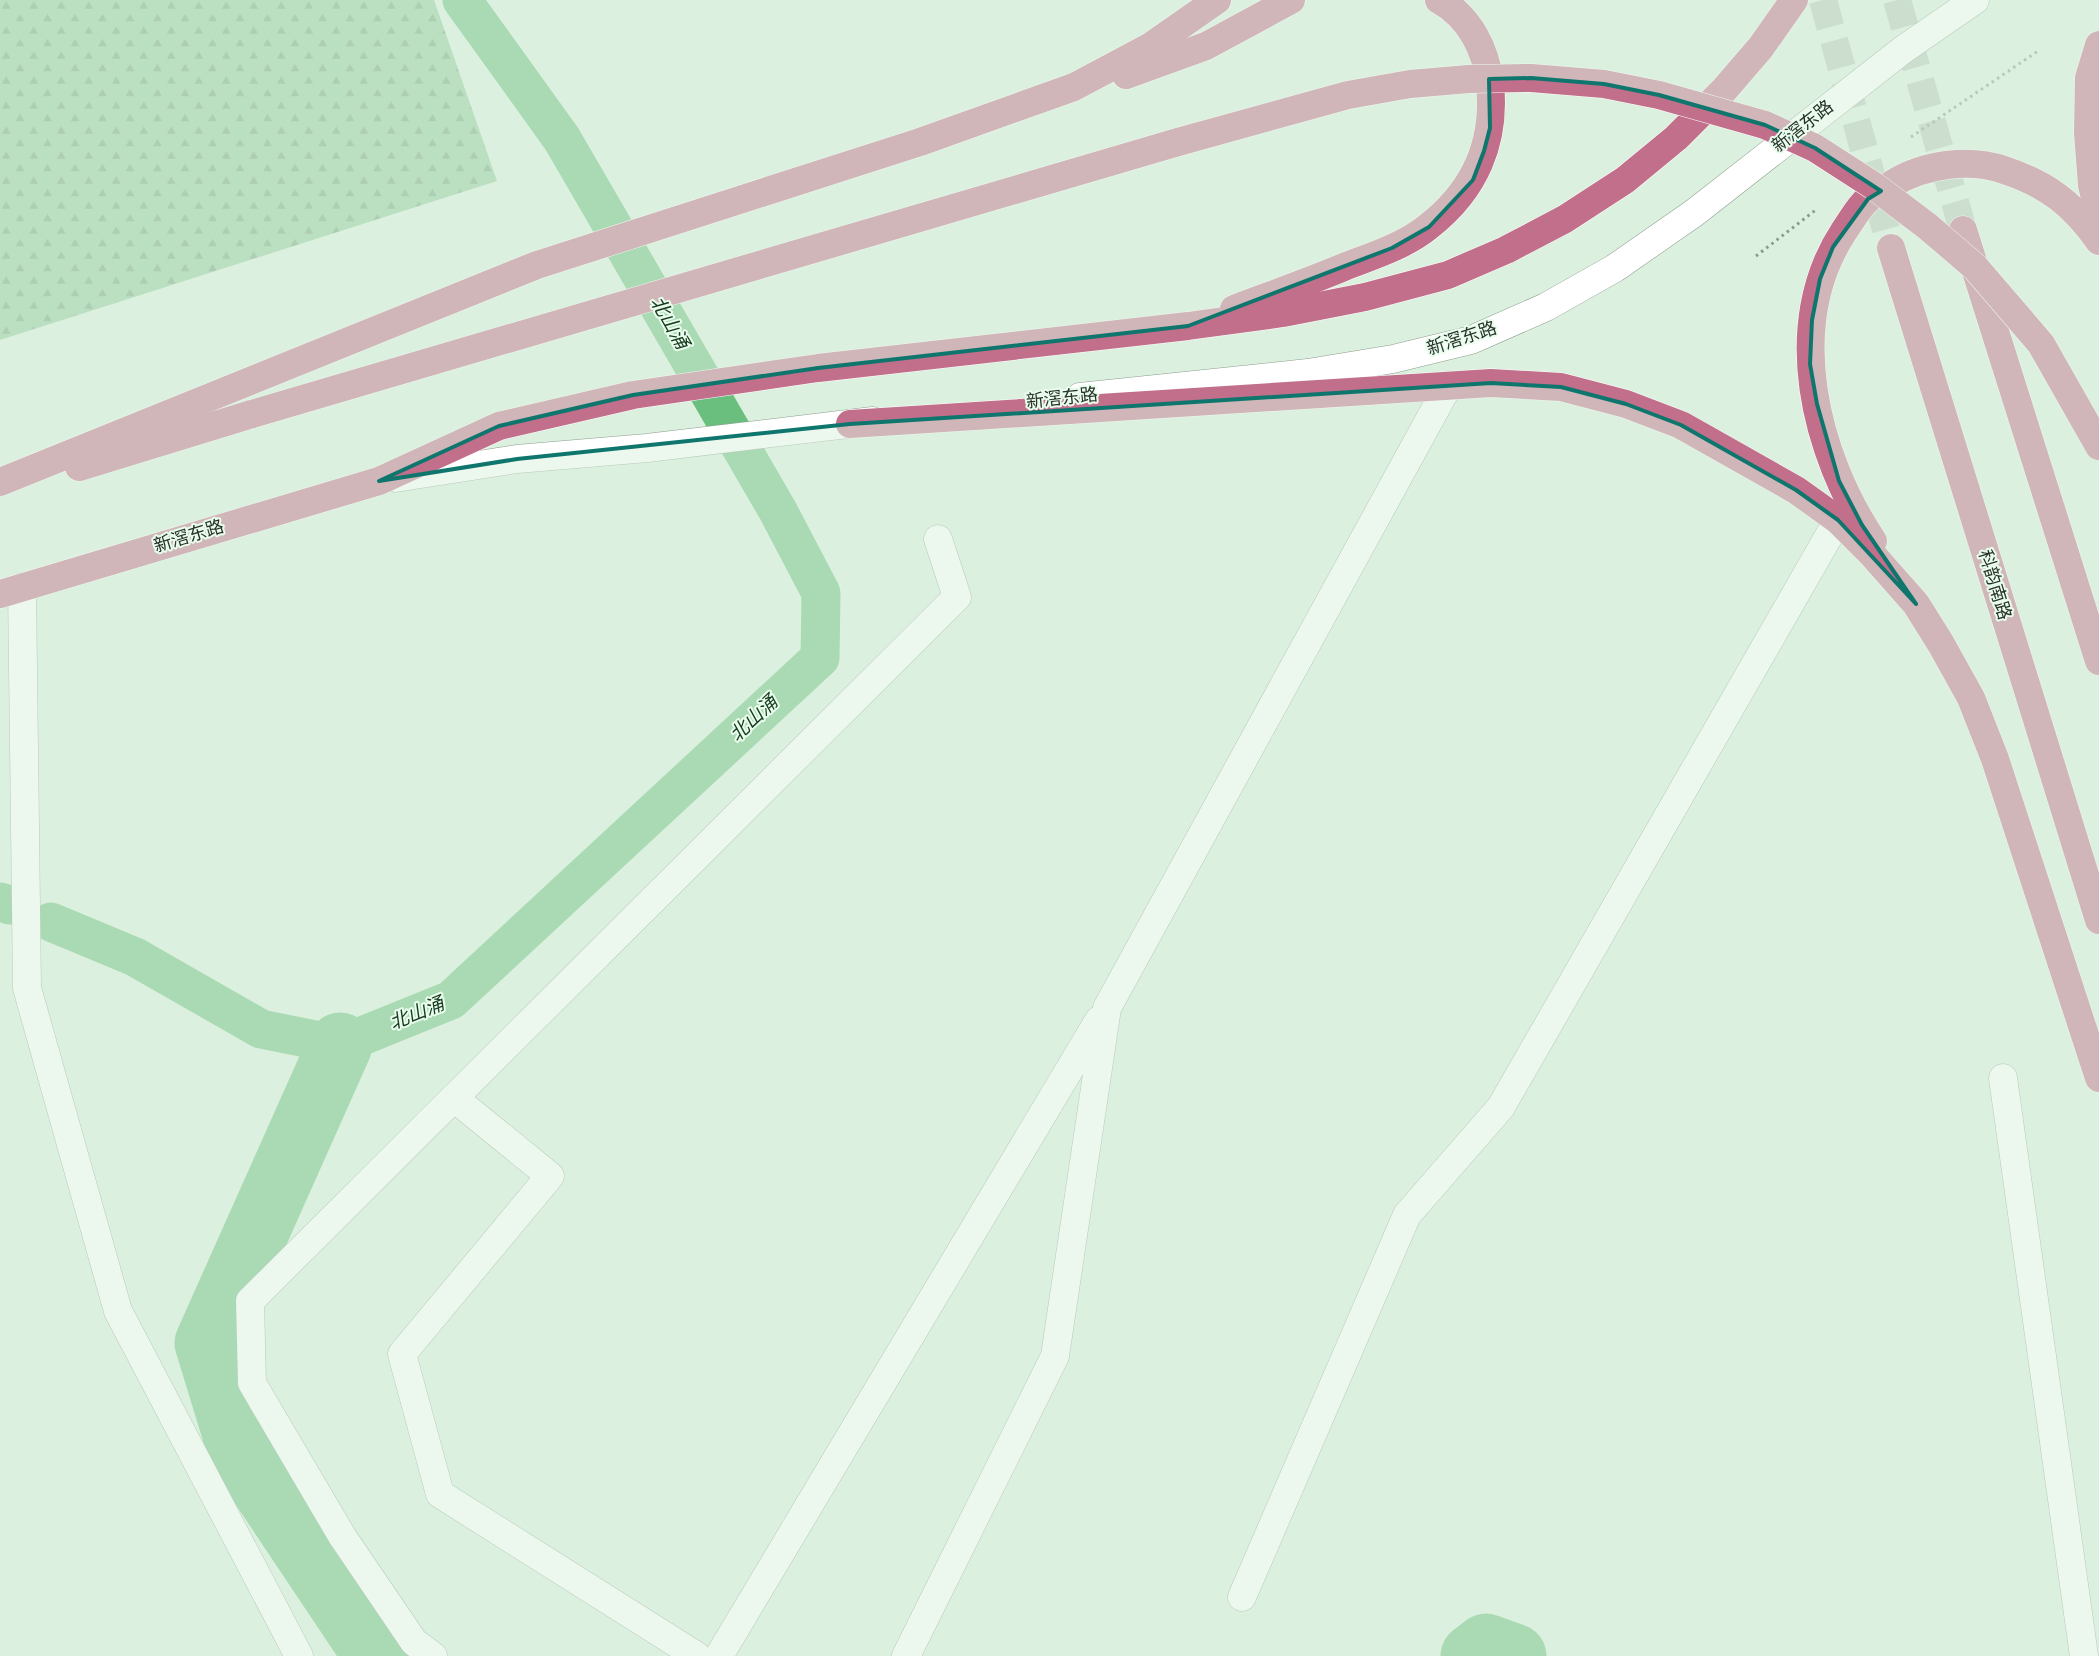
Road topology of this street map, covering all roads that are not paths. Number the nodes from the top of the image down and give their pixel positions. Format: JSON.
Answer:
{"nodes":[{"id":1,"x":1217,"y":0,"type":"edge"},
{"id":2,"x":1291,"y":0,"type":"edge"},
{"id":3,"x":1439,"y":0,"type":"edge"},
{"id":4,"x":1794,"y":0,"type":"edge"},
{"id":5,"x":1975,"y":0,"type":"edge"},
{"id":6,"x":2099,"y":44,"type":"edge"},
{"id":7,"x":1074,"y":87,"type":"junction"},
{"id":8,"x":2099,"y":215,"type":"edge"},
{"id":9,"x":1963,"y":230,"type":"tunnel mouth"},
{"id":10,"x":2099,"y":241,"type":"edge"},
{"id":11,"x":1891,"y":248,"type":"tunnel mouth"},
{"id":12,"x":1188,"y":326,"type":"junction"},
{"id":13,"x":1448,"y":386,"type":"junction"},
{"id":14,"x":850,"y":424,"type":"junction"},
{"id":15,"x":2099,"y":446,"type":"edge"},
{"id":16,"x":379,"y":480,"type":"junction"},
{"id":17,"x":0,"y":482,"type":"edge"},
{"id":18,"x":0,"y":491,"type":"edge"},
{"id":19,"x":1838,"y":520,"type":"junction"},
{"id":20,"x":938,"y":539,"type":"dead end"},
{"id":21,"x":11,"y":590,"type":"edge"},
{"id":22,"x":1916,"y":604,"type":"junction"},
{"id":23,"x":2099,"y":661,"type":"edge"},
{"id":24,"x":2099,"y":920,"type":"edge"},
{"id":25,"x":1107,"y":1008,"type":"junction"},
{"id":26,"x":2003,"y":1078,"type":"dead end"},
{"id":27,"x":2099,"y":1078,"type":"edge"},
{"id":28,"x":454,"y":1098,"type":"junction"},
{"id":29,"x":1242,"y":1597,"type":"dead end"},
{"id":30,"x":299,"y":1656,"type":"edge"},
{"id":31,"x":433,"y":1656,"type":"edge"},
{"id":32,"x":697,"y":1656,"type":"edge"},
{"id":33,"x":719,"y":1656,"type":"edge"},
{"id":34,"x":906,"y":1656,"type":"edge"},
{"id":35,"x":2084,"y":1656,"type":"edge"}],
"edges":[{"from":1,"to":7,"type":"highway"},
{"from":2,"to":7,"type":"highway"},
{"from":3,"to":12,"type":"highway"},
{"from":4,"to":12,"type":"highway"},
{"from":5,"to":14,"type":"street","name":"新滘东路"},
{"from":6,"to":8,"type":"highway"},
{"from":7,"to":17,"type":"highway"},
{"from":9,"to":23,"type":"highway"},
{"from":10,"to":22,"type":"highway"},
{"from":11,"to":24,"type":"highway","name":"科韵南路"},
{"from":12,"to":16,"type":"highway","name":"新滘东路"},
{"from":13,"to":14,"type":"highway"},
{"from":13,"to":19,"type":"highway"},
{"from":13,"to":25,"type":"street"},
{"from":14,"to":16,"type":"street","name":"新滘东路"},
{"from":15,"to":18,"type":"highway","bridge":true},
{"from":16,"to":21,"type":"highway","name":"新滘东路"},
{"from":19,"to":22,"type":"highway"},
{"from":19,"to":29,"type":"street"},
{"from":20,"to":28,"type":"street"},
{"from":21,"to":30,"type":"street"},
{"from":22,"to":27,"type":"highway"},
{"from":25,"to":33,"type":"street"},
{"from":25,"to":34,"type":"street"},
{"from":26,"to":35,"type":"street"},
{"from":28,"to":31,"type":"street"},
{"from":28,"to":32,"type":"street"}]}
